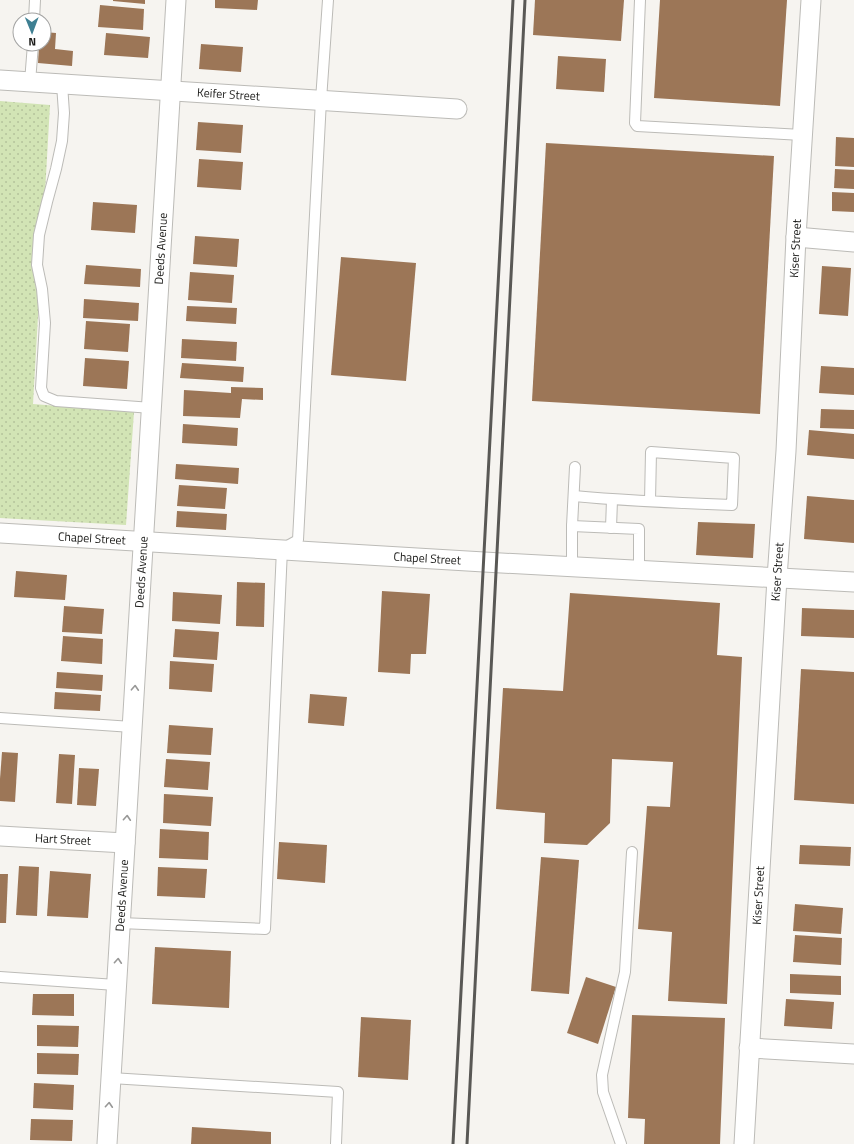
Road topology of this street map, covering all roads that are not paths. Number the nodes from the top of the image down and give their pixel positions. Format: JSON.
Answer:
{"nodes":[{"id":1,"x":35,"y":0,"type":"edge"},
{"id":2,"x":176,"y":0,"type":"edge"},
{"id":3,"x":328,"y":0,"type":"edge"},
{"id":4,"x":640,"y":0,"type":"edge"},
{"id":5,"x":811,"y":0,"type":"edge"},
{"id":6,"x":34,"y":12,"type":"edge"},
{"id":7,"x":32,"y":52,"type":"edge"},
{"id":8,"x":0,"y":80,"type":"edge"},
{"id":9,"x":30,"y":82,"type":"junction"},
{"id":10,"x":62,"y":84,"type":"junction"},
{"id":11,"x":171,"y":90,"type":"junction"},
{"id":12,"x":321,"y":100,"type":"junction"},
{"id":13,"x":457,"y":108,"type":"dead end"},
{"id":14,"x":802,"y":135,"type":"junction"},
{"id":15,"x":796,"y":237,"type":"junction"},
{"id":16,"x":854,"y":242,"type":"edge"},
{"id":17,"x":152,"y":408,"type":"junction"},
{"id":18,"x":575,"y":467,"type":"dead end"},
{"id":19,"x":574,"y":496,"type":"junction"},
{"id":20,"x":612,"y":500,"type":"junction"},
{"id":21,"x":650,"y":501,"type":"junction"},
{"id":22,"x":572,"y":526,"type":"junction"},
{"id":23,"x":611,"y":528,"type":"junction"},
{"id":24,"x":0,"y":533,"type":"edge"},
{"id":25,"x":143,"y":541,"type":"junction"},
{"id":26,"x":282,"y":549,"type":"junction"},
{"id":27,"x":572,"y":566,"type":"junction"},
{"id":28,"x":639,"y":570,"type":"junction"},
{"id":29,"x":776,"y":578,"type":"junction"},
{"id":30,"x":854,"y":582,"type":"edge"},
{"id":31,"x":0,"y":718,"type":"edge"},
{"id":32,"x":132,"y":727,"type":"junction"},
{"id":33,"x":0,"y":836,"type":"edge"},
{"id":34,"x":125,"y":843,"type":"junction"},
{"id":35,"x":632,"y":852,"type":"dead end"},
{"id":36,"x":120,"y":923,"type":"junction"},
{"id":37,"x":0,"y":977,"type":"edge"},
{"id":38,"x":116,"y":985,"type":"junction"},
{"id":39,"x":749,"y":1048,"type":"junction"},
{"id":40,"x":854,"y":1054,"type":"edge"},
{"id":41,"x":111,"y":1078,"type":"junction"},
{"id":42,"x":107,"y":1144,"type":"edge"},
{"id":43,"x":336,"y":1144,"type":"edge"},
{"id":44,"x":621,"y":1144,"type":"edge"},
{"id":45,"x":744,"y":1144,"type":"edge"}],
"edges":[{"from":1,"to":6,"type":"lane"},
{"from":2,"to":11,"type":"street","name":"Deeds Avenue"},
{"from":3,"to":12,"type":"lane"},
{"from":4,"to":14,"type":"lane"},
{"from":5,"to":14,"type":"street","name":"Kiser Street"},
{"from":7,"to":9,"type":"lane"},
{"from":8,"to":9,"type":"street","name":"Keifer Street"},
{"from":9,"to":10,"type":"street","name":"Keifer Street"},
{"from":10,"to":11,"type":"street","name":"Keifer Street"},
{"from":10,"to":17,"type":"lane"},
{"from":11,"to":12,"type":"street","name":"Keifer Street"},
{"from":11,"to":17,"type":"street","name":"Deeds Avenue"},
{"from":12,"to":13,"type":"street","name":"Keifer Street"},
{"from":12,"to":26,"type":"lane"},
{"from":14,"to":15,"type":"street","name":"Kiser Street"},
{"from":15,"to":16,"type":"street"},
{"from":15,"to":29,"type":"street","name":"Kiser Street"},
{"from":17,"to":25,"type":"street","name":"Deeds Avenue"},
{"from":18,"to":19,"type":"lane"},
{"from":19,"to":20,"type":"lane"},
{"from":19,"to":22,"type":"lane"},
{"from":20,"to":21,"type":"lane"},
{"from":20,"to":23,"type":"lane"},
{"from":21,"to":21,"type":"lane"},
{"from":22,"to":23,"type":"lane"},
{"from":22,"to":27,"type":"lane"},
{"from":23,"to":28,"type":"lane"},
{"from":24,"to":25,"type":"street","name":"Chapel Street"},
{"from":25,"to":26,"type":"street","name":"Chapel Street"},
{"from":32,"to":25,"type":"street","name":"Deeds Avenue","one_way":true},
{"from":26,"to":27,"type":"street","name":"Chapel Street"},
{"from":26,"to":36,"type":"lane"},
{"from":27,"to":28,"type":"street","name":"Chapel Street"},
{"from":28,"to":29,"type":"street","name":"Chapel Street"},
{"from":29,"to":30,"type":"street","name":"Chapel Street"},
{"from":29,"to":39,"type":"street","name":"Kiser Street"},
{"from":31,"to":32,"type":"lane"},
{"from":34,"to":32,"type":"street","name":"Deeds Avenue","one_way":true},
{"from":33,"to":34,"type":"street","name":"Hart Street"},
{"from":34,"to":36,"type":"street","name":"Deeds Avenue"},
{"from":35,"to":44,"type":"lane"},
{"from":38,"to":36,"type":"street","name":"Deeds Avenue","one_way":true},
{"from":37,"to":38,"type":"lane"},
{"from":38,"to":41,"type":"street","name":"Deeds Avenue"},
{"from":39,"to":40,"type":"street"},
{"from":39,"to":45,"type":"street","name":"Kiser Street"},
{"from":42,"to":41,"type":"street","name":"Deeds Avenue","one_way":true},
{"from":41,"to":43,"type":"lane"}]}
